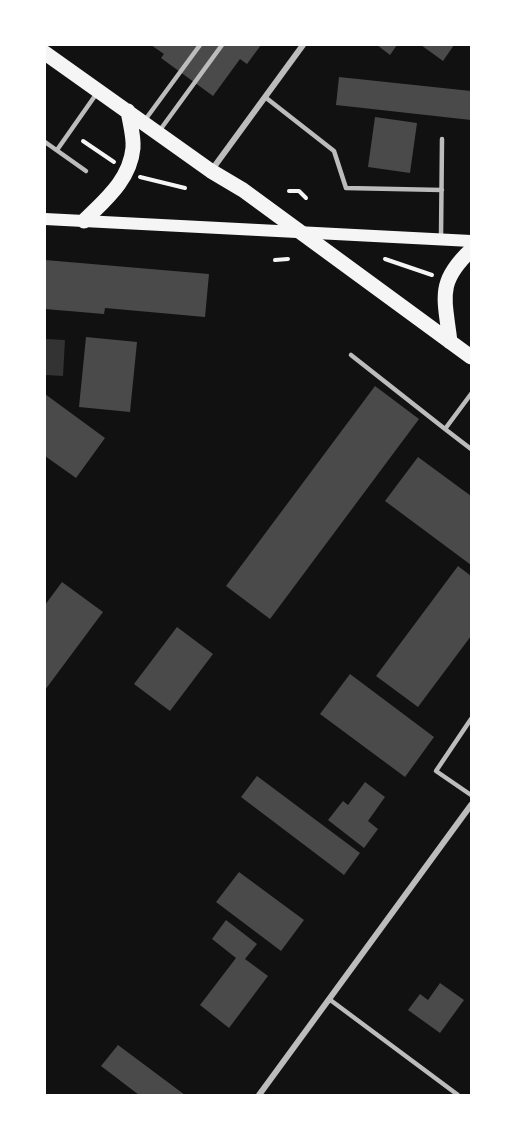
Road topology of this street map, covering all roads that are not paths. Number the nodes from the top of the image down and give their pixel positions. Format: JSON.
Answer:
{"nodes":[{"id":1,"x":200,"y":45,"type":"edge"},
{"id":2,"x":222,"y":45,"type":"edge"},
{"id":3,"x":303,"y":45,"type":"edge"},
{"id":4,"x":45,"y":53,"type":"edge"},
{"id":5,"x":98,"y":91,"type":"junction"},
{"id":6,"x":266,"y":97,"type":"junction"},
{"id":7,"x":128,"y":111,"type":"junction"},
{"id":8,"x":143,"y":122,"type":"junction"},
{"id":9,"x":158,"y":132,"type":"junction"},
{"id":10,"x":442,"y":139,"type":"dead end"},
{"id":11,"x":45,"y":142,"type":"edge"},
{"id":12,"x":57,"y":150,"type":"junction"},
{"id":13,"x":86,"y":171,"type":"dead end"},
{"id":14,"x":211,"y":171,"type":"junction"},
{"id":15,"x":442,"y":190,"type":"junction"},
{"id":16,"x":45,"y":219,"type":"edge"},
{"id":17,"x":84,"y":221,"type":"junction"},
{"id":18,"x":298,"y":230,"type":"junction"},
{"id":19,"x":441,"y":240,"type":"junction"},
{"id":20,"x":471,"y":241,"type":"edge"},
{"id":21,"x":471,"y":250,"type":"edge"},
{"id":22,"x":450,"y":342,"type":"junction"},
{"id":23,"x":351,"y":355,"type":"dead end"},
{"id":24,"x":471,"y":357,"type":"edge"},
{"id":25,"x":471,"y":394,"type":"edge"},
{"id":26,"x":445,"y":429,"type":"junction"},
{"id":27,"x":471,"y":449,"type":"edge"},
{"id":28,"x":471,"y":719,"type":"edge"},
{"id":29,"x":471,"y":795,"type":"edge"},
{"id":30,"x":471,"y":805,"type":"edge"},
{"id":31,"x":329,"y":999,"type":"junction"},
{"id":32,"x":259,"y":1095,"type":"edge"},
{"id":33,"x":458,"y":1095,"type":"edge"}],
"edges":[{"from":1,"to":8,"type":"lane"},
{"from":2,"to":9,"type":"lane"},
{"from":3,"to":6,"type":"street"},
{"from":4,"to":5,"type":"main road"},
{"from":5,"to":7,"type":"main road"},
{"from":5,"to":12,"type":"lane"},
{"from":6,"to":14,"type":"street"},
{"from":6,"to":15,"type":"lane"},
{"from":7,"to":8,"type":"main road"},
{"from":7,"to":17,"type":"main road"},
{"from":8,"to":9,"type":"main road"},
{"from":9,"to":14,"type":"main road"},
{"from":10,"to":15,"type":"lane"},
{"from":11,"to":12,"type":"lane"},
{"from":12,"to":13,"type":"lane"},
{"from":14,"to":18,"type":"main road"},
{"from":15,"to":19,"type":"lane"},
{"from":16,"to":17,"type":"main road"},
{"from":17,"to":18,"type":"main road"},
{"from":18,"to":19,"type":"main road"},
{"from":18,"to":22,"type":"main road"},
{"from":19,"to":20,"type":"main road"},
{"from":21,"to":22,"type":"main road"},
{"from":22,"to":24,"type":"main road"},
{"from":23,"to":26,"type":"lane"},
{"from":25,"to":26,"type":"lane"},
{"from":26,"to":27,"type":"lane"},
{"from":28,"to":29,"type":"lane"},
{"from":30,"to":31,"type":"street"},
{"from":31,"to":32,"type":"street"},
{"from":31,"to":33,"type":"lane"}]}
